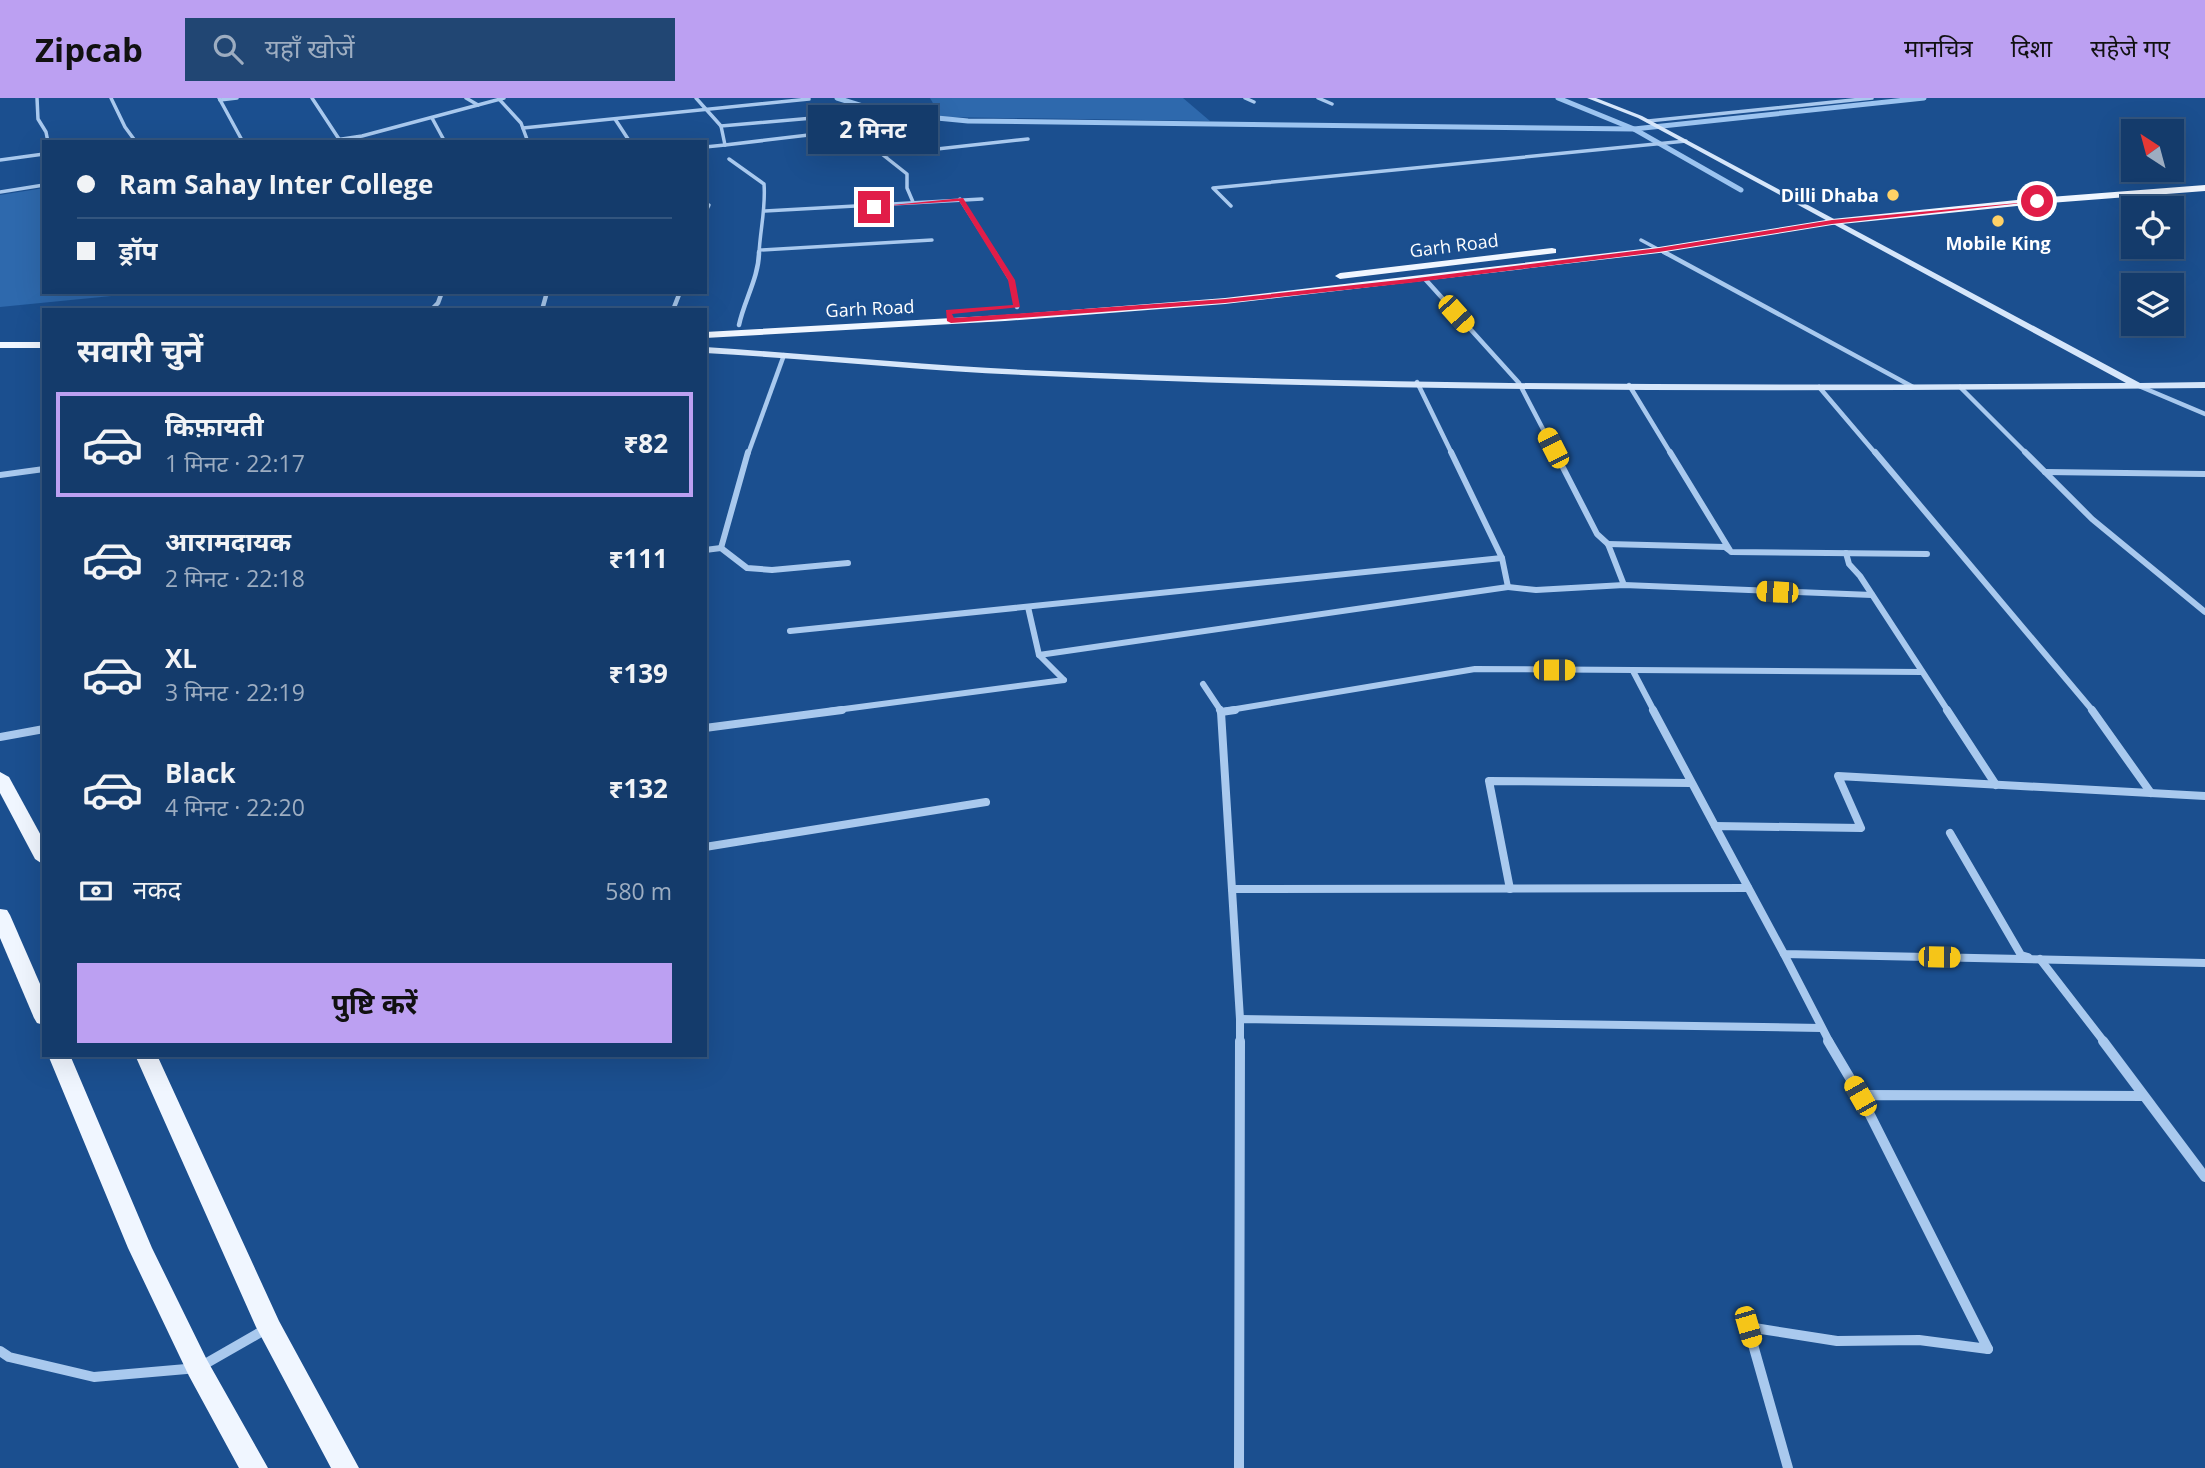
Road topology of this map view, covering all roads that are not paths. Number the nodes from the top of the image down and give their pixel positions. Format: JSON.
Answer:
{"nodes":[{"id":1,"x":37,"y":98,"type":"edge"},
{"id":2,"x":111,"y":98,"type":"edge"},
{"id":3,"x":237,"y":98,"type":"edge"},
{"id":4,"x":312,"y":98,"type":"edge"},
{"id":5,"x":466,"y":98,"type":"edge"},
{"id":6,"x":696,"y":98,"type":"edge"},
{"id":7,"x":1245,"y":98,"type":"edge"},
{"id":8,"x":1318,"y":98,"type":"edge"},
{"id":9,"x":1590,"y":98,"type":"edge"},
{"id":10,"x":1872,"y":98,"type":"edge"},
{"id":11,"x":220,"y":99,"type":"edge"},
{"id":12,"x":502,"y":99,"type":"edge"},
{"id":13,"x":809,"y":99,"type":"edge"},
{"id":14,"x":1254,"y":102,"type":"dead end"},
{"id":15,"x":1332,"y":104,"type":"dead end"},
{"id":16,"x":478,"y":105,"type":"junction"},
{"id":17,"x":705,"y":109,"type":"junction"},
{"id":18,"x":847,"y":115,"type":"dead end"},
{"id":19,"x":432,"y":118,"type":"junction"},
{"id":20,"x":615,"y":119,"type":"junction"},
{"id":21,"x":1648,"y":121,"type":"junction"},
{"id":22,"x":720,"y":126,"type":"junction"},
{"id":23,"x":885,"y":126,"type":"dead end"},
{"id":24,"x":523,"y":128,"type":"junction"},
{"id":25,"x":338,"y":139,"type":"junction"},
{"id":26,"x":1028,"y":139,"type":"dead end"},
{"id":27,"x":48,"y":140,"type":"edge"},
{"id":28,"x":134,"y":140,"type":"edge"},
{"id":29,"x":242,"y":140,"type":"edge"},
{"id":30,"x":333,"y":140,"type":"edge"},
{"id":31,"x":444,"y":140,"type":"edge"},
{"id":32,"x":527,"y":140,"type":"edge"},
{"id":33,"x":629,"y":140,"type":"edge"},
{"id":34,"x":1686,"y":141,"type":"junction"},
{"id":35,"x":726,"y":145,"type":"junction"},
{"id":36,"x":707,"y":147,"type":"edge"},
{"id":37,"x":42,"y":154,"type":"edge"},
{"id":38,"x":729,"y":159,"type":"dead end"},
{"id":39,"x":0,"y":160,"type":"edge"},
{"id":40,"x":2205,"y":181,"type":"edge"},
{"id":41,"x":2134,"y":184,"type":"junction"},
{"id":42,"x":42,"y":185,"type":"edge"},
{"id":43,"x":2205,"y":188,"type":"edge"},
{"id":44,"x":2150,"y":191,"type":"junction"},
{"id":45,"x":0,"y":192,"type":"edge"},
{"id":46,"x":960,"y":199,"type":"junction"},
{"id":47,"x":982,"y":199,"type":"dead end"},
{"id":48,"x":913,"y":202,"type":"junction"},
{"id":49,"x":709,"y":205,"type":"dead end"},
{"id":50,"x":1231,"y":206,"type":"dead end"},
{"id":51,"x":707,"y":209,"type":"edge"},
{"id":52,"x":1864,"y":210,"type":"junction"},
{"id":53,"x":765,"y":211,"type":"junction"},
{"id":54,"x":1819,"y":215,"type":"junction"},
{"id":55,"x":1880,"y":217,"type":"junction"},
{"id":56,"x":1832,"y":222,"type":"junction"},
{"id":57,"x":1681,"y":234,"type":"dead end"},
{"id":58,"x":1654,"y":238,"type":"dead end"},
{"id":59,"x":932,"y":240,"type":"dead end"},
{"id":60,"x":1641,"y":240,"type":"junction"},
{"id":61,"x":760,"y":250,"type":"junction"},
{"id":62,"x":1659,"y":250,"type":"junction"},
{"id":63,"x":1425,"y":279,"type":"junction"},
{"id":64,"x":1253,"y":287,"type":"junction"},
{"id":65,"x":1264,"y":297,"type":"junction"},
{"id":66,"x":1158,"y":302,"type":"junction"},
{"id":67,"x":1017,"y":307,"type":"junction"},
{"id":68,"x":950,"y":316,"type":"junction"},
{"id":69,"x":738,"y":325,"type":"junction"},
{"id":70,"x":707,"y":327,"type":"edge"},
{"id":71,"x":0,"y":335,"type":"edge"},
{"id":72,"x":42,"y":335,"type":"edge"},
{"id":73,"x":707,"y":335,"type":"edge"},
{"id":74,"x":0,"y":345,"type":"edge"},
{"id":75,"x":42,"y":345,"type":"edge"},
{"id":76,"x":707,"y":350,"type":"edge"},
{"id":77,"x":784,"y":355,"type":"junction"},
{"id":78,"x":1417,"y":382,"type":"junction"},
{"id":79,"x":1519,"y":383,"type":"junction"},
{"id":80,"x":1629,"y":385,"type":"junction"},
{"id":81,"x":2205,"y":385,"type":"edge"},
{"id":82,"x":2139,"y":386,"type":"junction"},
{"id":83,"x":1819,"y":387,"type":"junction"},
{"id":84,"x":1913,"y":387,"type":"junction"},
{"id":85,"x":1960,"y":387,"type":"junction"},
{"id":86,"x":2205,"y":414,"type":"edge"},
{"id":87,"x":42,"y":468,"type":"edge"},
{"id":88,"x":2044,"y":472,"type":"junction"},
{"id":89,"x":2205,"y":474,"type":"edge"},
{"id":90,"x":0,"y":475,"type":"edge"},
{"id":91,"x":1608,"y":544,"type":"junction"},
{"id":92,"x":721,"y":548,"type":"junction"},
{"id":93,"x":707,"y":550,"type":"edge"},
{"id":94,"x":1731,"y":552,"type":"junction"},
{"id":95,"x":1846,"y":553,"type":"junction"},
{"id":96,"x":1927,"y":554,"type":"dead end"},
{"id":97,"x":1502,"y":558,"type":"junction"},
{"id":98,"x":848,"y":562,"type":"dead end"},
{"id":99,"x":1624,"y":586,"type":"junction"},
{"id":100,"x":1508,"y":587,"type":"junction"},
{"id":101,"x":1872,"y":596,"type":"junction"},
{"id":102,"x":1028,"y":607,"type":"junction"},
{"id":103,"x":2205,"y":612,"type":"edge"},
{"id":104,"x":790,"y":631,"type":"dead end"},
{"id":105,"x":1039,"y":655,"type":"junction"},
{"id":106,"x":1633,"y":671,"type":"junction"},
{"id":107,"x":1922,"y":672,"type":"junction"},
{"id":108,"x":1203,"y":684,"type":"dead end"},
{"id":109,"x":1221,"y":712,"type":"junction"},
{"id":110,"x":707,"y":728,"type":"edge"},
{"id":111,"x":42,"y":729,"type":"edge"},
{"id":112,"x":0,"y":737,"type":"edge"},
{"id":113,"x":0,"y":777,"type":"edge"},
{"id":114,"x":1690,"y":783,"type":"junction"},
{"id":115,"x":1996,"y":785,"type":"junction"},
{"id":116,"x":2151,"y":793,"type":"junction"},
{"id":117,"x":2205,"y":796,"type":"edge"},
{"id":118,"x":986,"y":802,"type":"dead end"},
{"id":119,"x":1715,"y":826,"type":"junction"},
{"id":120,"x":1950,"y":833,"type":"dead end"},
{"id":121,"x":707,"y":847,"type":"edge"},
{"id":122,"x":42,"y":853,"type":"edge"},
{"id":123,"x":1748,"y":888,"type":"junction"},
{"id":124,"x":1232,"y":889,"type":"junction"},
{"id":125,"x":1510,"y":889,"type":"junction"},
{"id":126,"x":0,"y":915,"type":"edge"},
{"id":127,"x":1784,"y":954,"type":"junction"},
{"id":128,"x":2043,"y":960,"type":"junction"},
{"id":129,"x":2205,"y":963,"type":"edge"},
{"id":130,"x":42,"y":1013,"type":"edge"},
{"id":131,"x":1240,"y":1019,"type":"junction"},
{"id":132,"x":1821,"y":1028,"type":"junction"},
{"id":133,"x":60,"y":1057,"type":"edge"},
{"id":134,"x":147,"y":1057,"type":"edge"},
{"id":135,"x":1860,"y":1096,"type":"junction"},
{"id":136,"x":2143,"y":1096,"type":"junction"},
{"id":137,"x":2205,"y":1177,"type":"edge"},
{"id":138,"x":269,"y":1327,"type":"junction"},
{"id":139,"x":0,"y":1351,"type":"edge"},
{"id":140,"x":198,"y":1368,"type":"junction"},
{"id":141,"x":341,"y":1466,"type":"edge"},
{"id":142,"x":254,"y":1468,"type":"edge"},
{"id":143,"x":1239,"y":1468,"type":"edge"},
{"id":144,"x":1788,"y":1468,"type":"edge"}],
"edges":[{"from":1,"to":27,"type":"street"},
{"from":2,"to":28,"type":"street"},
{"from":3,"to":11,"type":"street"},
{"from":4,"to":25,"type":"street"},
{"from":5,"to":16,"type":"street"},
{"from":6,"to":17,"type":"street"},
{"from":7,"to":14,"type":"street"},
{"from":8,"to":15,"type":"street"},
{"from":9,"to":21,"type":"street"},
{"from":10,"to":21,"type":"street"},
{"from":11,"to":29,"type":"street"},
{"from":12,"to":16,"type":"street"},
{"from":12,"to":24,"type":"street"},
{"from":13,"to":17,"type":"street"},
{"from":16,"to":19,"type":"street"},
{"from":17,"to":20,"type":"street"},
{"from":17,"to":22,"type":"street"},
{"from":18,"to":22,"type":"street"},
{"from":19,"to":25,"type":"street"},
{"from":19,"to":31,"type":"street"},
{"from":20,"to":24,"type":"street"},
{"from":20,"to":33,"type":"street"},
{"from":21,"to":34,"type":"street"},
{"from":22,"to":35,"type":"street"},
{"from":23,"to":35,"type":"street"},
{"from":24,"to":32,"type":"street"},
{"from":25,"to":30,"type":"street"},
{"from":26,"to":48,"type":"street"},
{"from":34,"to":50,"type":"street"},
{"from":34,"to":54,"type":"street"},
{"from":35,"to":36,"type":"street"},
{"from":37,"to":39,"type":"street"},
{"from":38,"to":53,"type":"street"},
{"from":40,"to":41,"type":"main road"},
{"from":41,"to":44,"type":"main road"},
{"from":41,"to":52,"type":"main road"},
{"from":42,"to":45,"type":"street"},
{"from":43,"to":44,"type":"main road","name":"Garh Road"},
{"from":44,"to":55,"type":"main road","name":"Garh Road"},
{"from":46,"to":47,"type":"street"},
{"from":46,"to":48,"type":"street"},
{"from":46,"to":67,"type":"street"},
{"from":48,"to":53,"type":"street"},
{"from":49,"to":51,"type":"street"},
{"from":52,"to":54,"type":"main road"},
{"from":52,"to":55,"type":"main road"},
{"from":53,"to":61,"type":"street"},
{"from":54,"to":56,"type":"street"},
{"from":54,"to":57,"type":"main road"},
{"from":55,"to":56,"type":"main road","name":"Garh Road"},
{"from":56,"to":62,"type":"main road","name":"Garh Road"},
{"from":56,"to":82,"type":"street"},
{"from":58,"to":60,"type":"main road","name":"Garh Road"},
{"from":59,"to":61,"type":"street"},
{"from":60,"to":62,"type":"street"},
{"from":60,"to":64,"type":"main road","name":"Garh Road"},
{"from":61,"to":69,"type":"street"},
{"from":62,"to":63,"type":"main road","name":"Garh Road"},
{"from":62,"to":84,"type":"street"},
{"from":63,"to":65,"type":"main road","name":"Garh Road"},
{"from":63,"to":79,"type":"street"},
{"from":64,"to":65,"type":"main road"},
{"from":64,"to":66,"type":"main road","name":"Garh Road"},
{"from":65,"to":66,"type":"main road","name":"Garh Road"},
{"from":66,"to":67,"type":"main road","name":"Garh Road"},
{"from":66,"to":68,"type":"main road","name":"Garh Road"},
{"from":67,"to":68,"type":"main road","name":"Garh Road"},
{"from":68,"to":69,"type":"main road","name":"Garh Road"},
{"from":68,"to":73,"type":"main road","name":"Garh Road"},
{"from":69,"to":70,"type":"main road","name":"Garh Road"},
{"from":71,"to":72,"type":"main road"},
{"from":74,"to":75,"type":"main road"},
{"from":76,"to":77,"type":"street"},
{"from":77,"to":78,"type":"street"},
{"from":77,"to":92,"type":"street"},
{"from":78,"to":79,"type":"street"},
{"from":78,"to":97,"type":"street"},
{"from":79,"to":80,"type":"street"},
{"from":79,"to":91,"type":"street"},
{"from":80,"to":83,"type":"street"},
{"from":80,"to":94,"type":"street"},
{"from":81,"to":82,"type":"street"},
{"from":82,"to":85,"type":"street"},
{"from":82,"to":86,"type":"street"},
{"from":83,"to":84,"type":"street"},
{"from":83,"to":116,"type":"street"},
{"from":84,"to":85,"type":"street"},
{"from":85,"to":88,"type":"street"},
{"from":87,"to":90,"type":"street"},
{"from":88,"to":89,"type":"street"},
{"from":88,"to":103,"type":"street"},
{"from":91,"to":94,"type":"street"},
{"from":91,"to":99,"type":"street"},
{"from":92,"to":93,"type":"street"},
{"from":92,"to":98,"type":"street"},
{"from":94,"to":95,"type":"street"},
{"from":95,"to":96,"type":"street"},
{"from":95,"to":101,"type":"street"},
{"from":97,"to":100,"type":"street"},
{"from":97,"to":102,"type":"street"},
{"from":99,"to":100,"type":"street"},
{"from":99,"to":101,"type":"street"},
{"from":100,"to":105,"type":"street"},
{"from":101,"to":107,"type":"street"},
{"from":102,"to":104,"type":"street"},
{"from":102,"to":105,"type":"street"},
{"from":105,"to":110,"type":"street"},
{"from":106,"to":107,"type":"street"},
{"from":106,"to":109,"type":"street"},
{"from":106,"to":114,"type":"street"},
{"from":107,"to":115,"type":"street"},
{"from":108,"to":109,"type":"street"},
{"from":109,"to":124,"type":"street"},
{"from":111,"to":112,"type":"street"},
{"from":113,"to":122,"type":"main road"},
{"from":114,"to":119,"type":"street"},
{"from":114,"to":125,"type":"street"},
{"from":115,"to":116,"type":"street"},
{"from":115,"to":119,"type":"street"},
{"from":116,"to":117,"type":"street"},
{"from":118,"to":121,"type":"street"},
{"from":119,"to":123,"type":"street"},
{"from":120,"to":128,"type":"street"},
{"from":123,"to":125,"type":"street"},
{"from":123,"to":127,"type":"street"},
{"from":124,"to":125,"type":"street"},
{"from":124,"to":131,"type":"street"},
{"from":126,"to":130,"type":"main road"},
{"from":127,"to":128,"type":"street"},
{"from":127,"to":132,"type":"street"},
{"from":128,"to":129,"type":"street"},
{"from":128,"to":136,"type":"street"},
{"from":131,"to":132,"type":"street"},
{"from":131,"to":143,"type":"street"},
{"from":132,"to":135,"type":"street"},
{"from":133,"to":140,"type":"main road"},
{"from":134,"to":138,"type":"main road"},
{"from":135,"to":136,"type":"street"},
{"from":135,"to":144,"type":"street"},
{"from":136,"to":137,"type":"street"},
{"from":138,"to":140,"type":"street"},
{"from":138,"to":141,"type":"main road"},
{"from":139,"to":140,"type":"street"},
{"from":140,"to":142,"type":"main road"}]}
